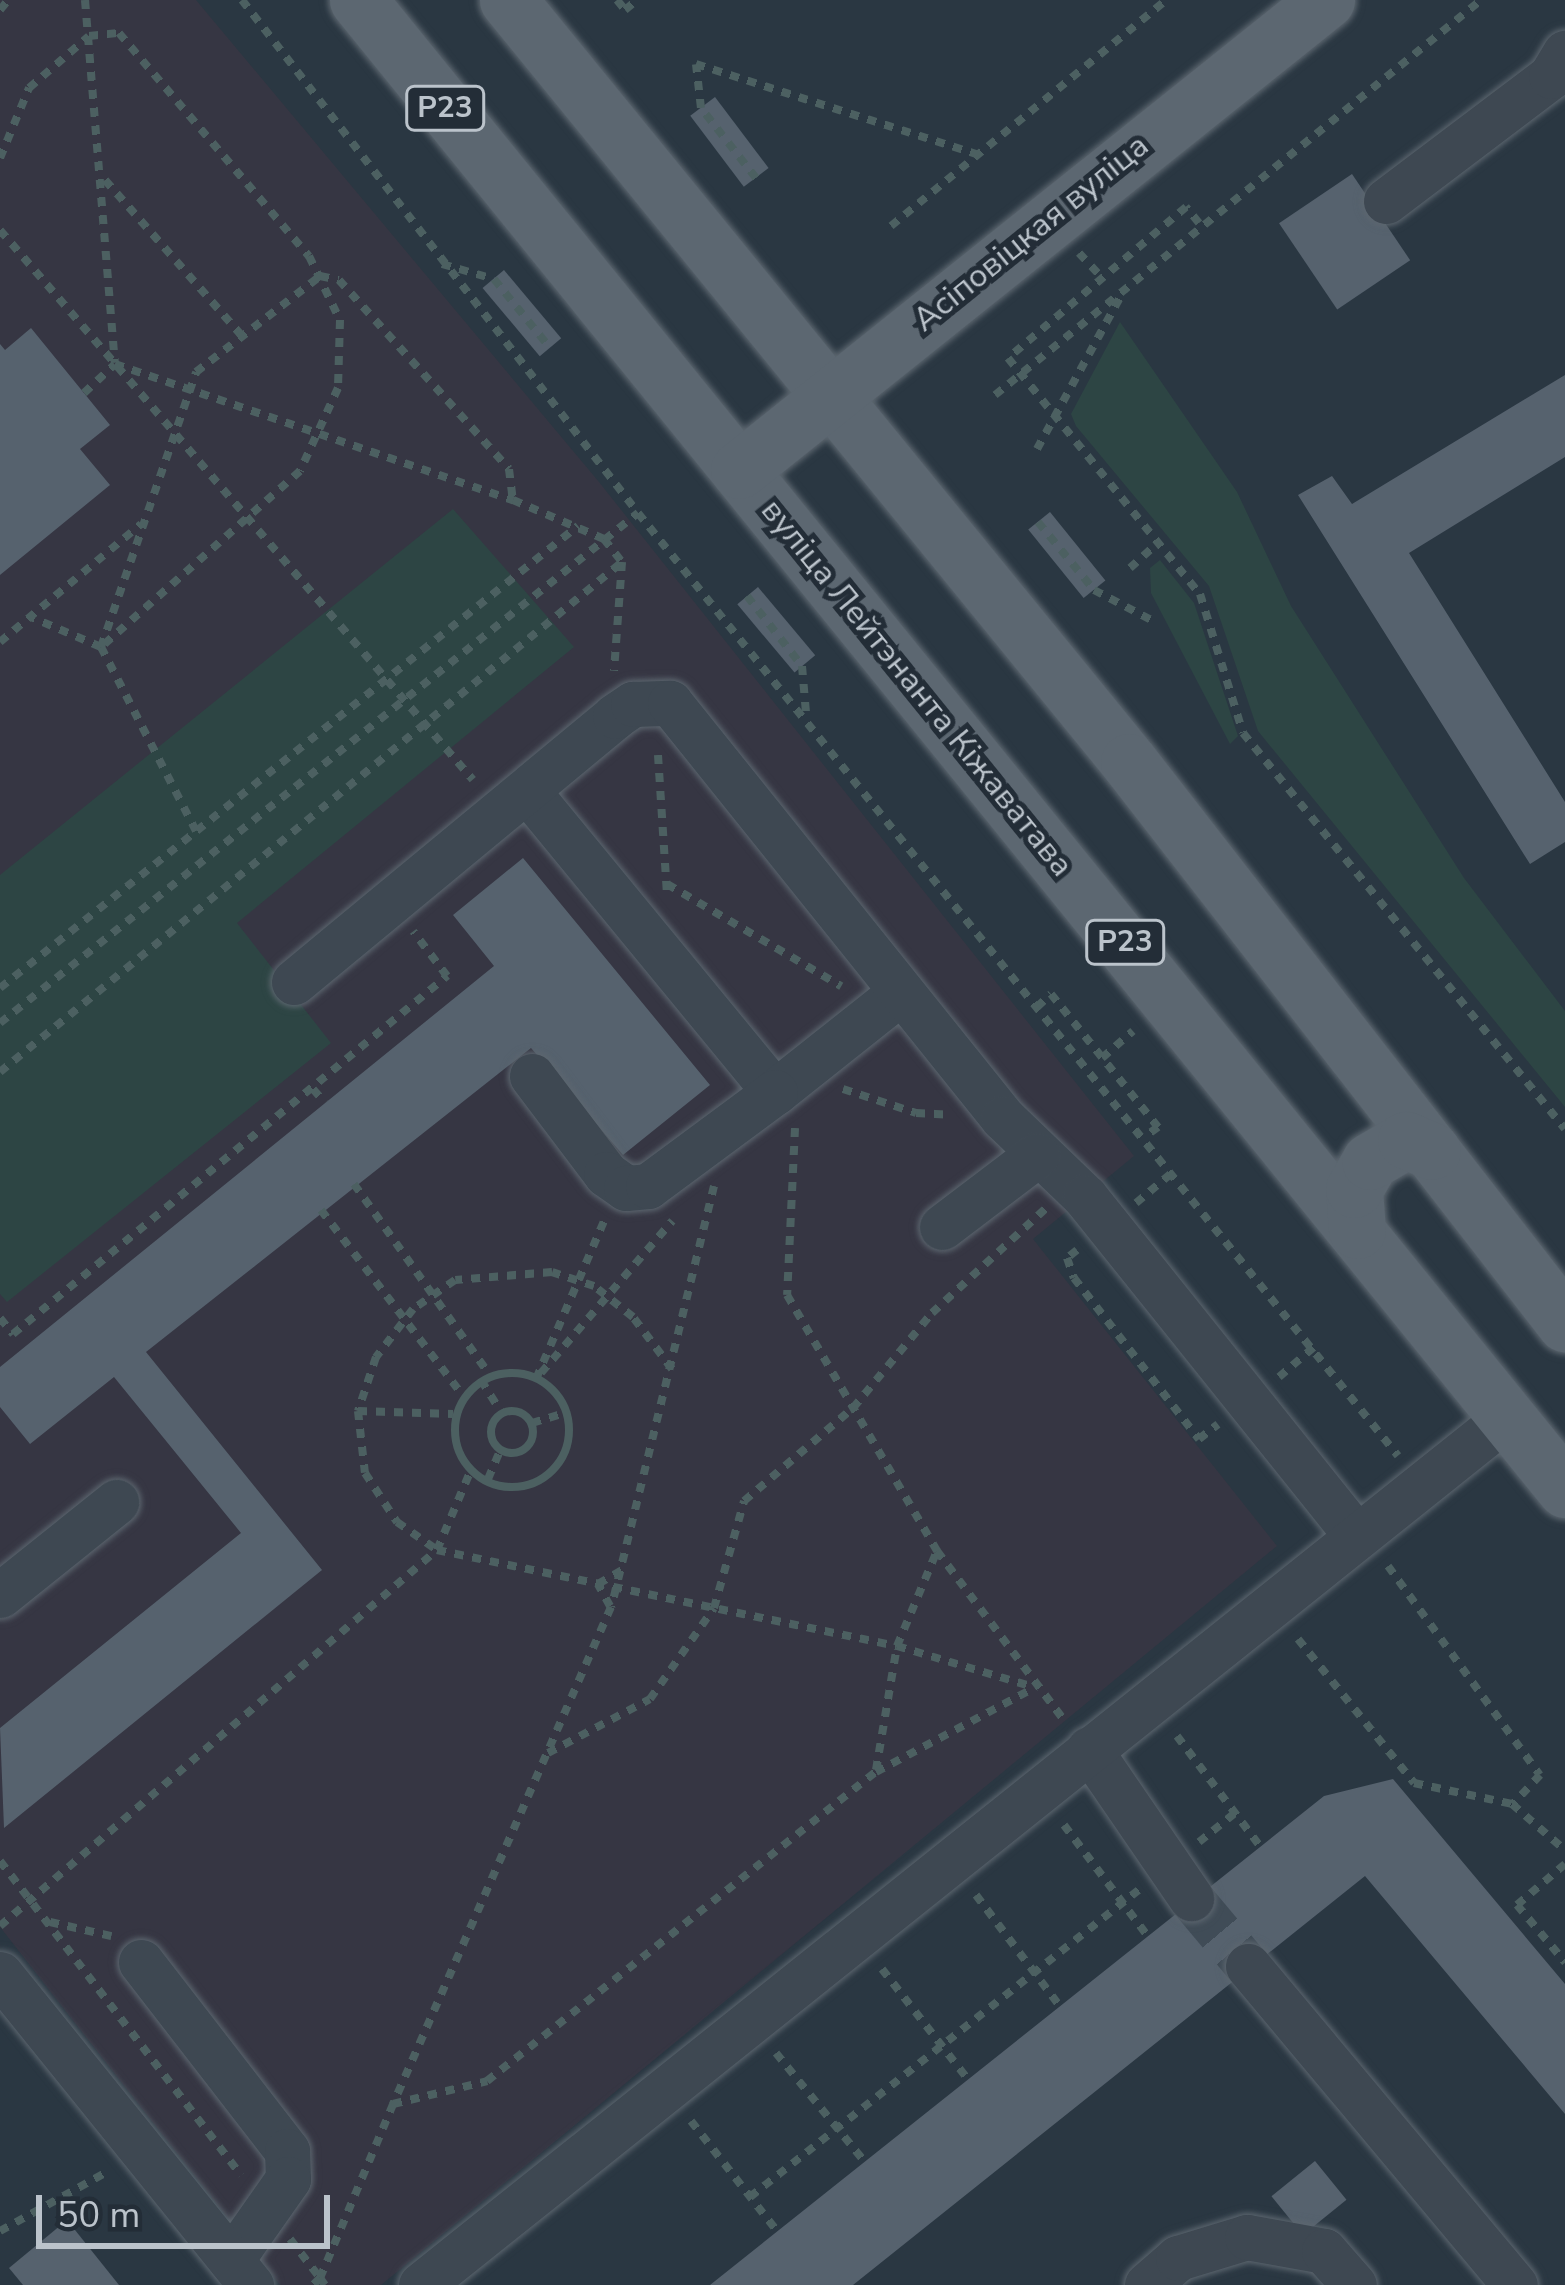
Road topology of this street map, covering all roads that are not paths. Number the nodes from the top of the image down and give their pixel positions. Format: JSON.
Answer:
{"nodes":[{"id":1,"x":358,"y":0,"type":"edge"},
{"id":2,"x":508,"y":0,"type":"edge"},
{"id":3,"x":1326,"y":0,"type":"edge"},
{"id":4,"x":1565,"y":53,"type":"edge"},
{"id":5,"x":1386,"y":201,"type":"dead end"},
{"id":6,"x":829,"y":399,"type":"junction"},
{"id":7,"x":739,"y":470,"type":"junction"},
{"id":8,"x":529,"y":793,"type":"junction"},
{"id":9,"x":294,"y":982,"type":"dead end"},
{"id":10,"x":900,"y":993,"type":"junction"},
{"id":11,"x":532,"y":1076,"type":"dead end"},
{"id":12,"x":786,"y":1098,"type":"junction"},
{"id":13,"x":1432,"y":1151,"type":"junction"},
{"id":14,"x":1036,"y":1155,"type":"junction"},
{"id":15,"x":942,"y":1226,"type":"dead end"},
{"id":16,"x":1357,"y":1230,"type":"junction"},
{"id":17,"x":1565,"y":1323,"type":"edge"},
{"id":18,"x":1507,"y":1417,"type":"junction"},
{"id":19,"x":1565,"y":1489,"type":"edge"},
{"id":20,"x":116,"y":1502,"type":"dead end"},
{"id":21,"x":1356,"y":1534,"type":"junction"},
{"id":22,"x":0,"y":1594,"type":"edge"},
{"id":23,"x":1090,"y":1749,"type":"junction"},
{"id":24,"x":1180,"y":1882,"type":"tunnel mouth"},
{"id":25,"x":129,"y":1950,"type":"road end"},
{"id":26,"x":1248,"y":1966,"type":"tunnel mouth"},
{"id":27,"x":0,"y":1974,"type":"edge"},
{"id":28,"x":240,"y":2273,"type":"edge"},
{"id":29,"x":447,"y":2277,"type":"edge"},
{"id":30,"x":1148,"y":2285,"type":"edge"},
{"id":31,"x":1354,"y":2285,"type":"edge"},
{"id":32,"x":1515,"y":2285,"type":"edge"}],
"edges":[{"from":1,"to":7,"type":"main road","name":"вуліца Лейтэнанта Кіжаватава","number":"Р23"},
{"from":2,"to":6,"type":"main road"},
{"from":3,"to":6,"type":"main road","name":"Асіповіцкая вуліца"},
{"from":4,"to":5,"type":"street"},
{"from":6,"to":7,"type":"main road","name":"Асіповіцкая вуліца"},
{"from":6,"to":13,"type":"main road"},
{"from":7,"to":16,"type":"main road","name":"вуліца Лейтэнанта Кіжаватава","number":"Р23"},
{"from":8,"to":9,"type":"street"},
{"from":8,"to":10,"type":"street"},
{"from":8,"to":12,"type":"street"},
{"from":10,"to":12,"type":"street"},
{"from":10,"to":14,"type":"street"},
{"from":11,"to":12,"type":"street"},
{"from":13,"to":16,"type":"main road"},
{"from":13,"to":17,"type":"main road"},
{"from":14,"to":15,"type":"street"},
{"from":14,"to":21,"type":"street"},
{"from":16,"to":18,"type":"main road","name":"вуліца Лейтэнанта Кіжаватава","number":"Р23"},
{"from":18,"to":19,"type":"main road","name":"вуліца Лейтэнанта Кіжаватава","number":"Р23"},
{"from":18,"to":21,"type":"street"},
{"from":20,"to":22,"type":"street"},
{"from":21,"to":23,"type":"street"},
{"from":23,"to":24,"type":"street"},
{"from":23,"to":29,"type":"street"},
{"from":25,"to":28,"type":"street"},
{"from":26,"to":32,"type":"street"},
{"from":27,"to":28,"type":"street"},
{"from":30,"to":31,"type":"street"}]}
